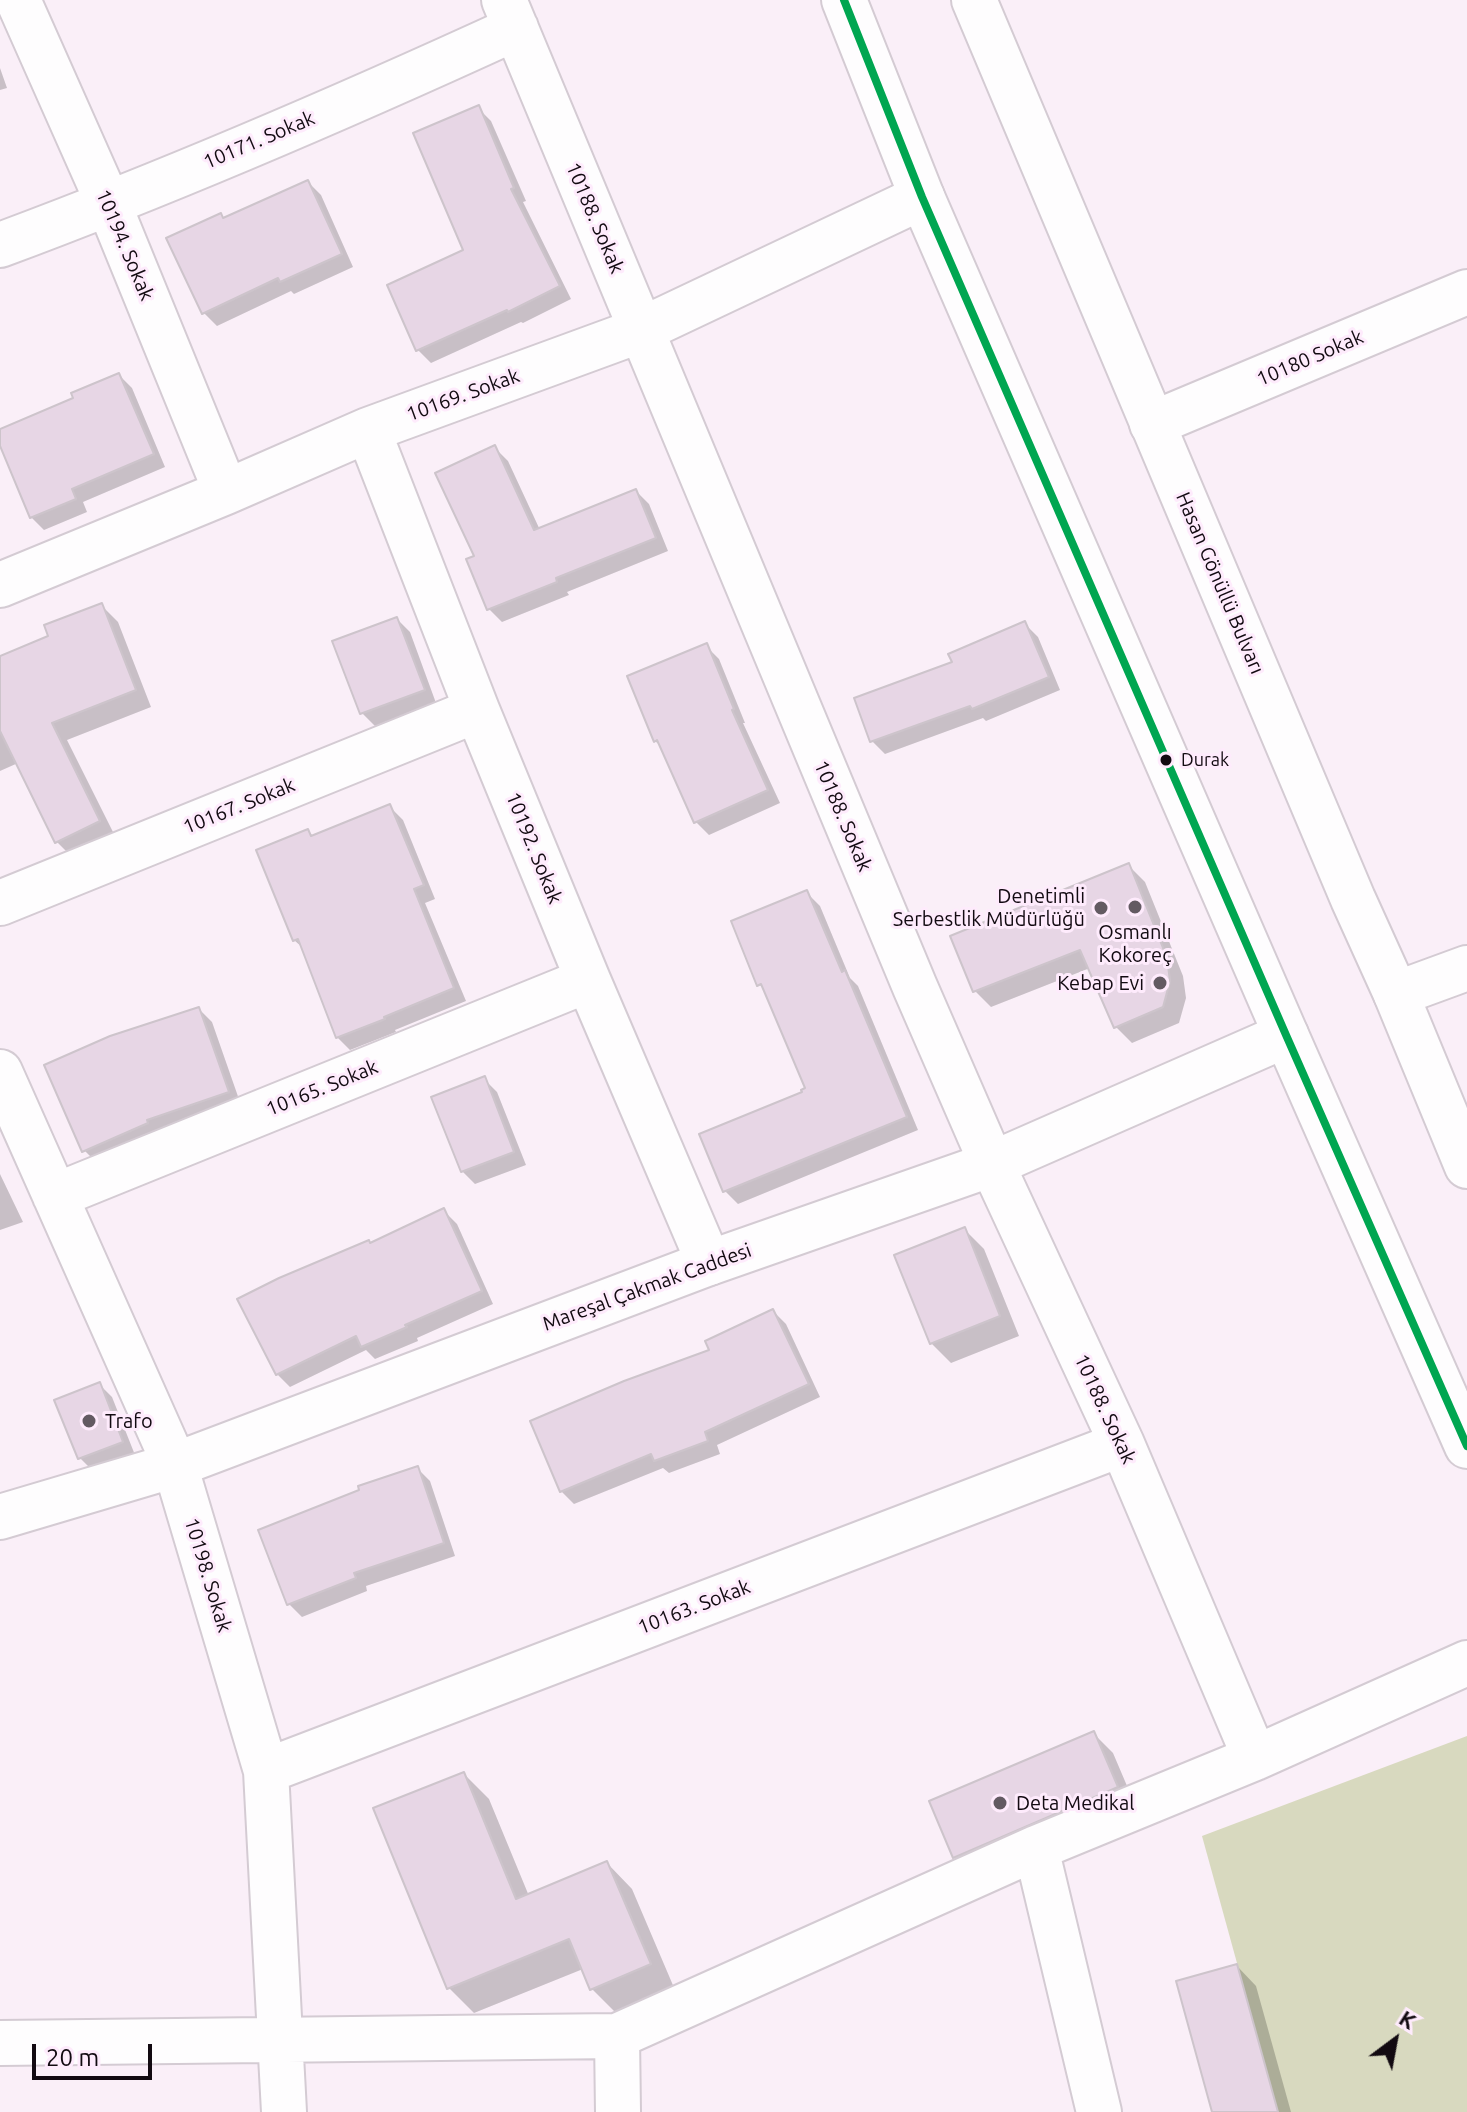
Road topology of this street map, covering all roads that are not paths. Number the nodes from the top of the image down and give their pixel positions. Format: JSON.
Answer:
{"nodes":[{"id":1,"x":18,"y":0,"type":"edge"},
{"id":2,"x":844,"y":0,"type":"edge"},
{"id":3,"x":974,"y":0,"type":"edge"},
{"id":4,"x":510,"y":14,"type":"edge"},
{"id":5,"x":922,"y":197,"type":"junction"},
{"id":6,"x":109,"y":205,"type":"junction"},
{"id":7,"x":0,"y":245,"type":"edge"},
{"id":8,"x":1467,"y":292,"type":"edge"},
{"id":9,"x":641,"y":330,"type":"junction"},
{"id":10,"x":1152,"y":424,"type":"junction"},
{"id":11,"x":368,"y":430,"type":"junction"},
{"id":12,"x":226,"y":492,"type":"junction"},
{"id":13,"x":0,"y":585,"type":"edge"},
{"id":14,"x":477,"y":710,"type":"junction"},
{"id":15,"x":0,"y":903,"type":"edge"},
{"id":16,"x":1467,"y":968,"type":"edge"},
{"id":17,"x":588,"y":980,"type":"junction"},
{"id":18,"x":1396,"y":994,"type":"junction"},
{"id":19,"x":1286,"y":1035,"type":"junction"},
{"id":20,"x":0,"y":1072,"type":"edge"},
{"id":21,"x":992,"y":1164,"type":"junction"},
{"id":22,"x":1467,"y":1166,"type":"edge"},
{"id":23,"x":55,"y":1196,"type":"junction"},
{"id":24,"x":709,"y":1263,"type":"junction"},
{"id":25,"x":1122,"y":1444,"type":"junction"},
{"id":26,"x":1467,"y":1446,"type":"edge"},
{"id":27,"x":175,"y":1465,"type":"junction"},
{"id":28,"x":0,"y":1517,"type":"edge"},
{"id":29,"x":1467,"y":1663,"type":"edge"},
{"id":30,"x":1255,"y":1758,"type":"junction"},
{"id":31,"x":266,"y":1771,"type":"junction"},
{"id":32,"x":1036,"y":1848,"type":"junction"},
{"id":33,"x":617,"y":2036,"type":"junction"},
{"id":34,"x":281,"y":2039,"type":"junction"},
{"id":35,"x":0,"y":2043,"type":"edge"},
{"id":36,"x":284,"y":2112,"type":"edge"},
{"id":37,"x":618,"y":2112,"type":"edge"},
{"id":38,"x":1099,"y":2112,"type":"edge"}],
"edges":[{"from":1,"to":6,"type":"street","name":"10194. Sokak"},
{"from":2,"to":5,"type":"street"},
{"from":3,"to":10,"type":"street","name":"Hasan Gönüllü Bulvarı"},
{"from":4,"to":6,"type":"street","name":"10171. Sokak"},
{"from":4,"to":9,"type":"street","name":"10188. Sokak"},
{"from":5,"to":9,"type":"street","name":"10169. Sokak"},
{"from":5,"to":19,"type":"street"},
{"from":6,"to":7,"type":"street","name":"10171. Sokak"},
{"from":6,"to":12,"type":"street","name":"10194. Sokak"},
{"from":8,"to":10,"type":"street","name":"10180 Sokak"},
{"from":9,"to":11,"type":"street","name":"10169. Sokak"},
{"from":9,"to":21,"type":"street","name":"10188. Sokak"},
{"from":10,"to":18,"type":"street","name":"Hasan Gönüllü Bulvarı"},
{"from":11,"to":12,"type":"street","name":"10169. Sokak"},
{"from":11,"to":14,"type":"street","name":"10192. Sokak"},
{"from":12,"to":13,"type":"street","name":"10169. Sokak"},
{"from":14,"to":15,"type":"street","name":"10167. Sokak"},
{"from":14,"to":17,"type":"street","name":"10192. Sokak"},
{"from":16,"to":18,"type":"street"},
{"from":17,"to":23,"type":"street","name":"10165. Sokak"},
{"from":17,"to":24,"type":"street","name":"10192. Sokak"},
{"from":18,"to":22,"type":"street","name":"Hasan Gönüllü Bulvarı"},
{"from":19,"to":21,"type":"street","name":"Mareşal Çakmak Caddesi"},
{"from":19,"to":26,"type":"street"},
{"from":20,"to":23,"type":"street","name":"10198. Sokak"},
{"from":21,"to":24,"type":"street","name":"Mareşal Çakmak Caddesi"},
{"from":21,"to":25,"type":"street","name":"10188. Sokak"},
{"from":23,"to":27,"type":"street","name":"10198. Sokak"},
{"from":24,"to":27,"type":"street","name":"Mareşal Çakmak Caddesi"},
{"from":25,"to":30,"type":"street","name":"10188. Sokak"},
{"from":25,"to":31,"type":"street","name":"10163. Sokak"},
{"from":27,"to":28,"type":"street","name":"Mareşal Çakmak Caddesi"},
{"from":27,"to":31,"type":"street","name":"10198. Sokak"},
{"from":29,"to":30,"type":"street"},
{"from":30,"to":32,"type":"street"},
{"from":31,"to":34,"type":"street","name":"10198. Sokak"},
{"from":32,"to":33,"type":"street"},
{"from":32,"to":38,"type":"street"},
{"from":33,"to":34,"type":"street"},
{"from":33,"to":37,"type":"street"},
{"from":34,"to":35,"type":"street"},
{"from":34,"to":36,"type":"street","name":"10198. Sokak"}]}
